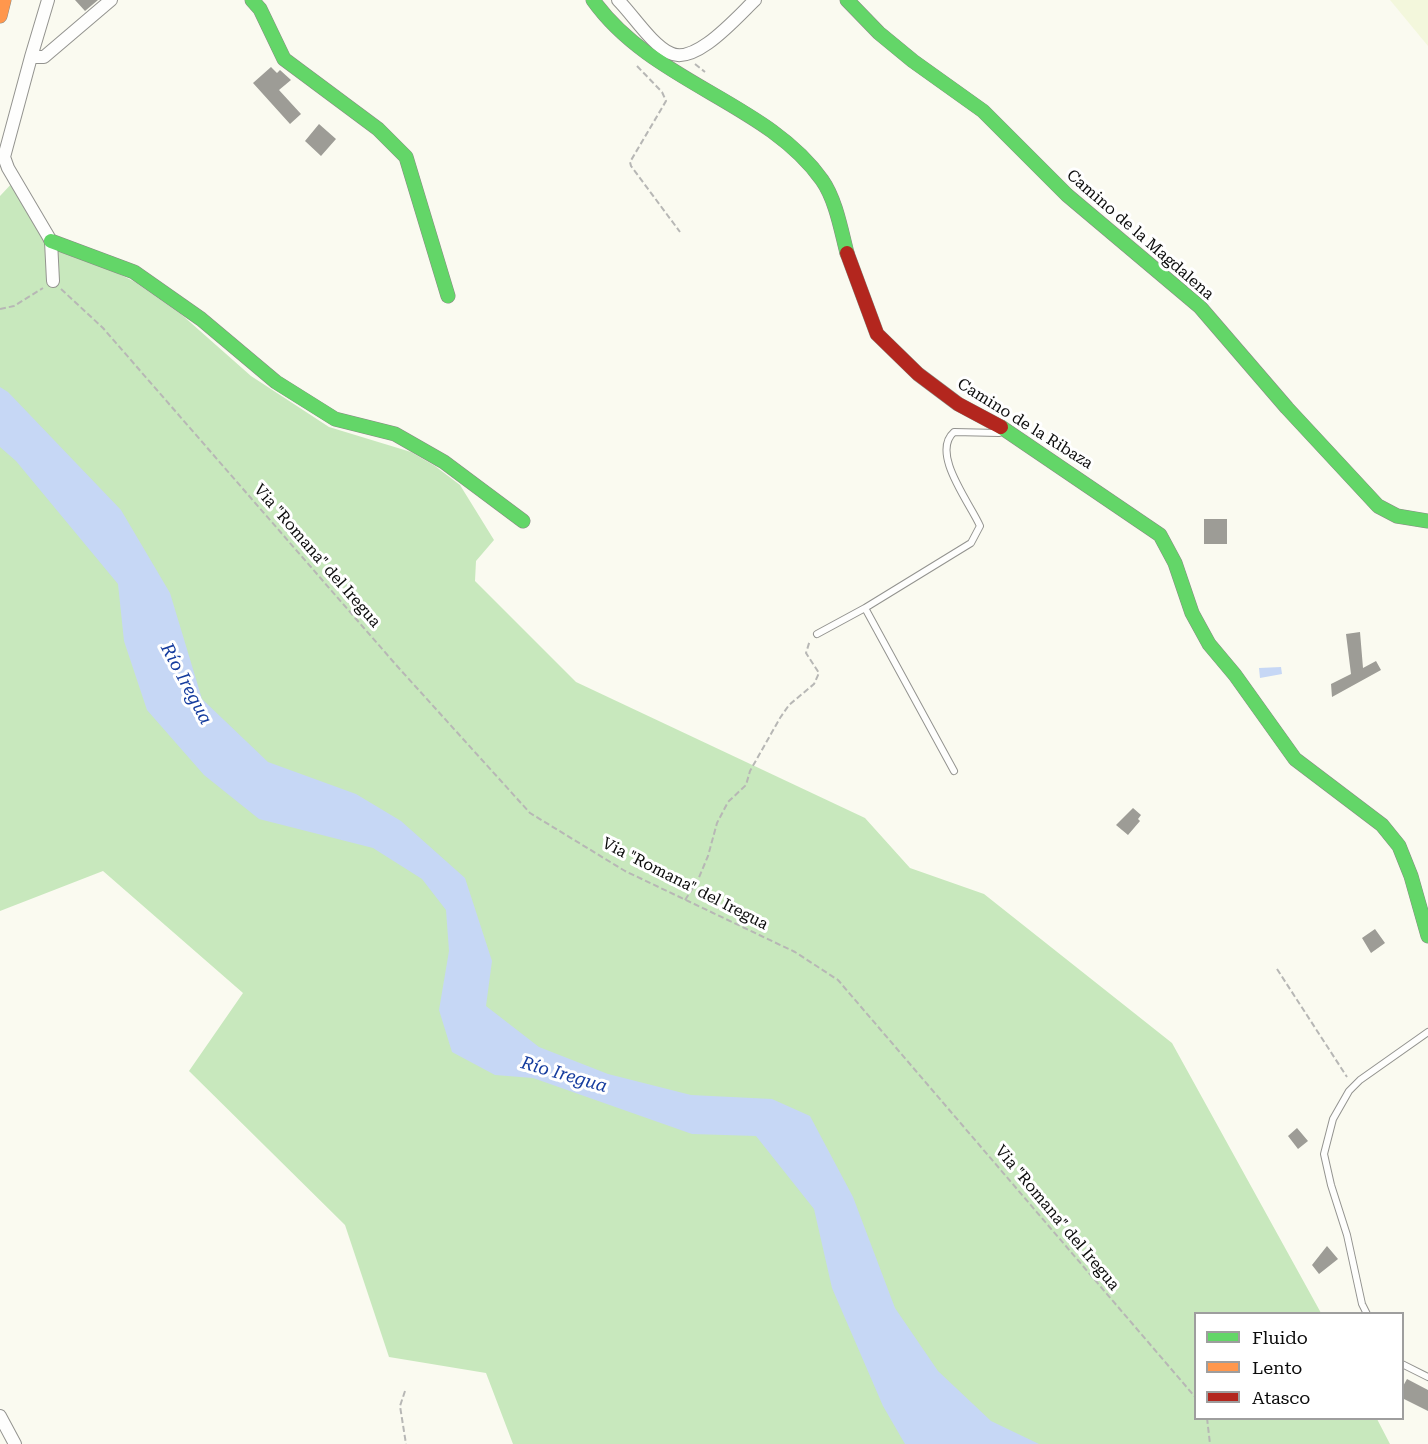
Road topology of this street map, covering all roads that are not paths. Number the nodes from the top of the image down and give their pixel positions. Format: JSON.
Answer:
{"nodes":[{"id":1,"x":4,"y":0,"type":"edge"},
{"id":2,"x":48,"y":0,"type":"edge"},
{"id":3,"x":111,"y":0,"type":"edge"},
{"id":4,"x":252,"y":0,"type":"edge"},
{"id":5,"x":593,"y":0,"type":"edge"},
{"id":6,"x":618,"y":0,"type":"edge"},
{"id":7,"x":755,"y":0,"type":"edge"},
{"id":8,"x":847,"y":0,"type":"edge"},
{"id":9,"x":0,"y":16,"type":"edge"},
{"id":10,"x":31,"y":57,"type":"junction"},
{"id":11,"x":51,"y":241,"type":"junction"},
{"id":12,"x":53,"y":281,"type":"road end"},
{"id":13,"x":448,"y":296,"type":"dead end"},
{"id":14,"x":1012,"y":433,"type":"junction"},
{"id":15,"x":523,"y":521,"type":"dead end"},
{"id":16,"x":1428,"y":521,"type":"edge"},
{"id":17,"x":865,"y":608,"type":"junction"},
{"id":18,"x":817,"y":634,"type":"road end"},
{"id":19,"x":954,"y":771,"type":"dead end"},
{"id":20,"x":1428,"y":936,"type":"edge"},
{"id":21,"x":1428,"y":1032,"type":"edge"},
{"id":22,"x":1366,"y":1312,"type":"edge"},
{"id":23,"x":1404,"y":1365,"type":"edge"},
{"id":24,"x":1428,"y":1377,"type":"edge"},
{"id":25,"x":0,"y":1416,"type":"edge"},
{"id":26,"x":15,"y":1444,"type":"edge"}],
"edges":[{"from":1,"to":9,"type":"main road"},
{"from":2,"to":10,"type":"street"},
{"from":3,"to":10,"type":"street"},
{"from":4,"to":13,"type":"main road"},
{"from":5,"to":14,"type":"main road","name":"Camino de la Ribaza"},
{"from":6,"to":7,"type":"street"},
{"from":8,"to":16,"type":"main road","name":"Camino de la Magdalena"},
{"from":10,"to":11,"type":"street"},
{"from":11,"to":12,"type":"street"},
{"from":11,"to":15,"type":"main road"},
{"from":14,"to":17,"type":"lane"},
{"from":14,"to":20,"type":"main road","name":"Camino de la Ribaza"},
{"from":17,"to":18,"type":"lane"},
{"from":17,"to":19,"type":"lane"},
{"from":21,"to":22,"type":"lane"},
{"from":23,"to":24,"type":"lane"},
{"from":25,"to":26,"type":"street"}]}
